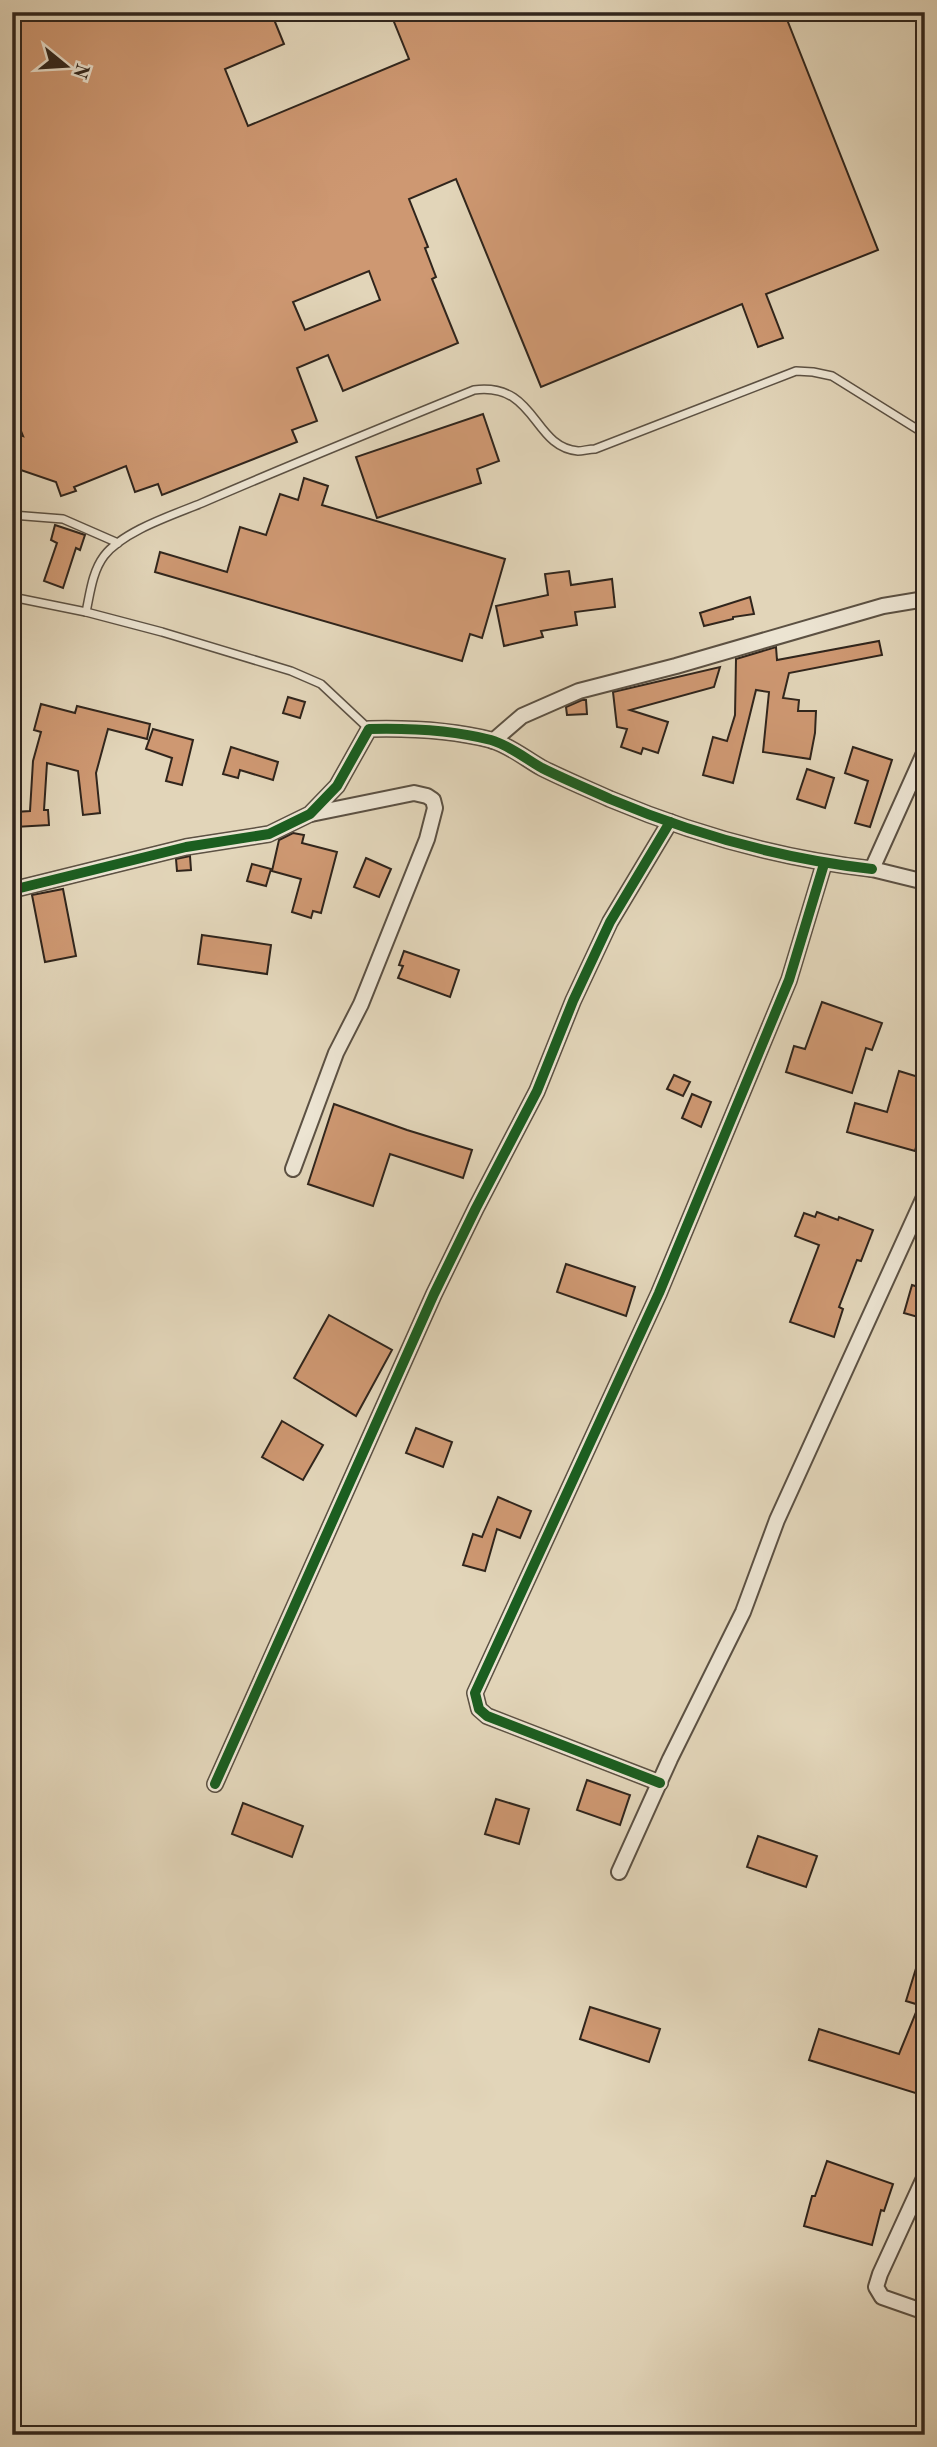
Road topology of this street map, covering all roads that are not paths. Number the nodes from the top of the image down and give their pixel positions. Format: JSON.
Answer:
{"nodes":[{"id":1,"x":925,"y":434,"type":"edge"},
{"id":2,"x":12,"y":514,"type":"edge"},
{"id":3,"x":118,"y":542,"type":"junction"},
{"id":4,"x":12,"y":597,"type":"edge"},
{"id":5,"x":925,"y":599,"type":"edge"},
{"id":6,"x":86,"y":612,"type":"junction"},
{"id":7,"x":369,"y":729,"type":"junction"},
{"id":8,"x":494,"y":741,"type":"junction"},
{"id":9,"x":925,"y":751,"type":"edge"},
{"id":10,"x":310,"y":814,"type":"junction"},
{"id":11,"x":670,"y":822,"type":"junction"},
{"id":12,"x":824,"y":864,"type":"junction"},
{"id":13,"x":872,"y":869,"type":"junction"},
{"id":14,"x":925,"y":882,"type":"edge"},
{"id":15,"x":12,"y":890,"type":"edge"},
{"id":16,"x":293,"y":1169,"type":"dead end"},
{"id":17,"x":925,"y":1195,"type":"edge"},
{"id":18,"x":660,"y":1783,"type":"junction"},
{"id":19,"x":215,"y":1784,"type":"dead end"},
{"id":20,"x":619,"y":1872,"type":"dead end"},
{"id":21,"x":925,"y":2176,"type":"edge"},
{"id":22,"x":925,"y":2312,"type":"edge"}],
"edges":[{"from":1,"to":3,"type":"lane"},
{"from":2,"to":3,"type":"lane"},
{"from":3,"to":6,"type":"lane"},
{"from":4,"to":6,"type":"lane"},
{"from":5,"to":8,"type":"street"},
{"from":6,"to":7,"type":"lane"},
{"from":7,"to":8,"type":"street"},
{"from":7,"to":10,"type":"street"},
{"from":8,"to":11,"type":"street"},
{"from":9,"to":13,"type":"street"},
{"from":10,"to":15,"type":"street"},
{"from":10,"to":16,"type":"street"},
{"from":11,"to":12,"type":"street"},
{"from":11,"to":19,"type":"street"},
{"from":12,"to":13,"type":"street"},
{"from":12,"to":18,"type":"street"},
{"from":13,"to":14,"type":"street"},
{"from":17,"to":18,"type":"street"},
{"from":18,"to":20,"type":"street"},
{"from":21,"to":22,"type":"street"}]}
